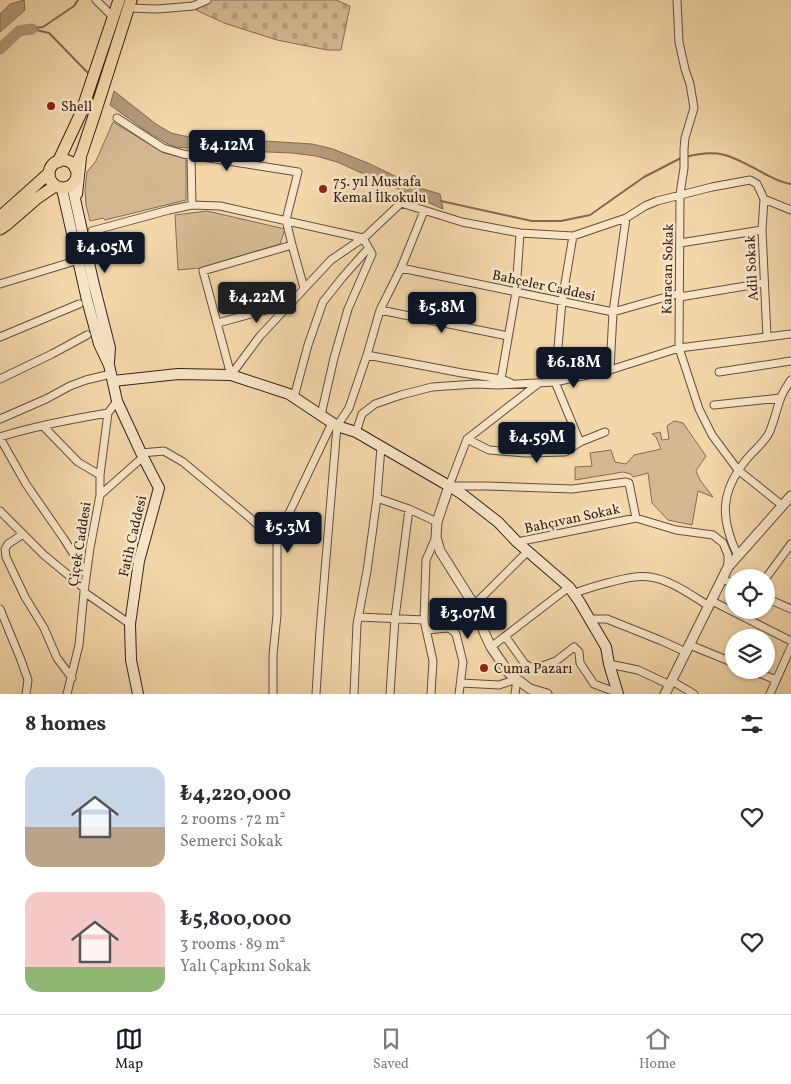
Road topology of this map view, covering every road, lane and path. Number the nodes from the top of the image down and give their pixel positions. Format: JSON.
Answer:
{"nodes":[{"id":1,"x":96,"y":0,"type":"edge"},
{"id":2,"x":119,"y":0,"type":"edge"},
{"id":3,"x":207,"y":0,"type":"edge"},
{"id":4,"x":677,"y":0,"type":"edge"},
{"id":5,"x":130,"y":4,"type":"edge"},
{"id":6,"x":114,"y":17,"type":"junction"},
{"id":7,"x":117,"y":118,"type":"dead end"},
{"id":8,"x":82,"y":152,"type":"junction"},
{"id":9,"x":191,"y":155,"type":"junction"},
{"id":10,"x":58,"y":162,"type":"junction"},
{"id":11,"x":75,"y":168,"type":"junction"},
{"id":12,"x":49,"y":173,"type":"junction"},
{"id":13,"x":63,"y":186,"type":"junction"},
{"id":14,"x":680,"y":194,"type":"junction"},
{"id":15,"x":764,"y":199,"type":"junction"},
{"id":16,"x":76,"y":200,"type":"junction"},
{"id":17,"x":192,"y":206,"type":"junction"},
{"id":18,"x":791,"y":210,"type":"edge"},
{"id":19,"x":424,"y":211,"type":"junction"},
{"id":20,"x":0,"y":217,"type":"edge"},
{"id":21,"x":626,"y":218,"type":"junction"},
{"id":22,"x":286,"y":220,"type":"junction"},
{"id":23,"x":0,"y":229,"type":"edge"},
{"id":24,"x":762,"y":230,"type":"junction"},
{"id":25,"x":92,"y":231,"type":"dead end"},
{"id":26,"x":520,"y":232,"type":"junction"},
{"id":27,"x":573,"y":236,"type":"junction"},
{"id":28,"x":363,"y":238,"type":"junction"},
{"id":29,"x":680,"y":243,"type":"junction"},
{"id":30,"x":292,"y":245,"type":"junction"},
{"id":31,"x":370,"y":248,"type":"junction"},
{"id":32,"x":72,"y":262,"type":"dead end"},
{"id":33,"x":401,"y":268,"type":"junction"},
{"id":34,"x":764,"y":283,"type":"junction"},
{"id":35,"x":0,"y":284,"type":"edge"},
{"id":36,"x":304,"y":288,"type":"junction"},
{"id":37,"x":516,"y":292,"type":"junction"},
{"id":38,"x":680,"y":295,"type":"junction"},
{"id":39,"x":562,"y":301,"type":"junction"},
{"id":40,"x":80,"y":304,"type":"dead end"},
{"id":41,"x":289,"y":304,"type":"junction"},
{"id":42,"x":380,"y":310,"type":"junction"},
{"id":43,"x":613,"y":312,"type":"junction"},
{"id":44,"x":218,"y":323,"type":"junction"},
{"id":45,"x":791,"y":334,"type":"edge"},
{"id":46,"x":87,"y":335,"type":"dead end"},
{"id":47,"x":508,"y":336,"type":"junction"},
{"id":48,"x":0,"y":337,"type":"edge"},
{"id":49,"x":767,"y":337,"type":"junction"},
{"id":50,"x":679,"y":348,"type":"junction"},
{"id":51,"x":367,"y":355,"type":"junction"},
{"id":52,"x":791,"y":361,"type":"edge"},
{"id":53,"x":610,"y":370,"type":"junction"},
{"id":54,"x":718,"y":372,"type":"dead end"},
{"id":55,"x":111,"y":373,"type":"junction"},
{"id":56,"x":231,"y":375,"type":"junction"},
{"id":57,"x":0,"y":379,"type":"edge"},
{"id":58,"x":501,"y":379,"type":"junction"},
{"id":59,"x":791,"y":380,"type":"edge"},
{"id":60,"x":555,"y":382,"type":"junction"},
{"id":61,"x":539,"y":383,"type":"junction"},
{"id":62,"x":516,"y":384,"type":"junction"},
{"id":63,"x":294,"y":397,"type":"junction"},
{"id":64,"x":780,"y":398,"type":"junction"},
{"id":65,"x":117,"y":400,"type":"junction"},
{"id":66,"x":714,"y":405,"type":"dead end"},
{"id":67,"x":108,"y":413,"type":"junction"},
{"id":68,"x":321,"y":415,"type":"junction"},
{"id":69,"x":0,"y":419,"type":"edge"},
{"id":70,"x":335,"y":424,"type":"junction"},
{"id":71,"x":43,"y":426,"type":"junction"},
{"id":72,"x":356,"y":432,"type":"junction"},
{"id":73,"x":605,"y":432,"type":"dead end"},
{"id":74,"x":0,"y":438,"type":"edge"},
{"id":75,"x":467,"y":439,"type":"junction"},
{"id":76,"x":580,"y":442,"type":"junction"},
{"id":77,"x":381,"y":447,"type":"junction"},
{"id":78,"x":142,"y":455,"type":"junction"},
{"id":79,"x":738,"y":470,"type":"junction"},
{"id":80,"x":100,"y":475,"type":"junction"},
{"id":81,"x":450,"y":486,"type":"junction"},
{"id":82,"x":100,"y":496,"type":"junction"},
{"id":83,"x":791,"y":496,"type":"edge"},
{"id":84,"x":377,"y":498,"type":"junction"},
{"id":85,"x":783,"y":506,"type":"junction"},
{"id":86,"x":409,"y":509,"type":"junction"},
{"id":87,"x":0,"y":511,"type":"edge"},
{"id":88,"x":636,"y":518,"type":"junction"},
{"id":89,"x":437,"y":522,"type":"junction"},
{"id":90,"x":23,"y":534,"type":"junction"},
{"id":91,"x":436,"y":537,"type":"junction"},
{"id":92,"x":517,"y":542,"type":"junction"},
{"id":93,"x":277,"y":543,"type":"junction"},
{"id":94,"x":791,"y":544,"type":"edge"},
{"id":95,"x":528,"y":551,"type":"junction"},
{"id":96,"x":738,"y":556,"type":"junction"},
{"id":97,"x":728,"y":567,"type":"junction"},
{"id":98,"x":773,"y":569,"type":"edge"},
{"id":99,"x":86,"y":574,"type":"junction"},
{"id":100,"x":723,"y":579,"type":"joint"},
{"id":101,"x":84,"y":590,"type":"junction"},
{"id":102,"x":571,"y":590,"type":"junction"},
{"id":103,"x":775,"y":602,"type":"edge"},
{"id":104,"x":711,"y":604,"type":"junction"},
{"id":105,"x":474,"y":605,"type":"junction"},
{"id":106,"x":0,"y":609,"type":"edge"},
{"id":107,"x":791,"y":609,"type":"edge"},
{"id":108,"x":359,"y":617,"type":"junction"},
{"id":109,"x":395,"y":618,"type":"junction"},
{"id":110,"x":590,"y":619,"type":"junction"},
{"id":111,"x":424,"y":620,"type":"junction"},
{"id":112,"x":130,"y":624,"type":"junction"},
{"id":113,"x":426,"y":630,"type":"junction"},
{"id":114,"x":506,"y":636,"type":"junction"},
{"id":115,"x":791,"y":641,"type":"edge"},
{"id":116,"x":491,"y":646,"type":"junction"},
{"id":117,"x":791,"y":647,"type":"edge"},
{"id":118,"x":688,"y":648,"type":"junction"},
{"id":119,"x":725,"y":660,"type":"edge"},
{"id":120,"x":609,"y":664,"type":"junction"},
{"id":121,"x":72,"y":678,"type":"junction"},
{"id":122,"x":517,"y":679,"type":"junction"},
{"id":123,"x":776,"y":680,"type":"joint"},
{"id":124,"x":460,"y":683,"type":"junction"},
{"id":125,"x":671,"y":683,"type":"junction"},
{"id":126,"x":618,"y":693,"type":"edge"},
{"id":127,"x":26,"y":694,"type":"edge"},
{"id":128,"x":67,"y":694,"type":"edge"},
{"id":129,"x":138,"y":694,"type":"edge"},
{"id":130,"x":273,"y":694,"type":"edge"},
{"id":131,"x":316,"y":694,"type":"edge"},
{"id":132,"x":354,"y":694,"type":"edge"},
{"id":133,"x":390,"y":694,"type":"edge"},
{"id":134,"x":431,"y":694,"type":"edge"},
{"id":135,"x":459,"y":694,"type":"edge"},
{"id":136,"x":515,"y":694,"type":"edge"},
{"id":137,"x":547,"y":694,"type":"edge"},
{"id":138,"x":665,"y":694,"type":"edge"},
{"id":139,"x":694,"y":694,"type":"edge"},
{"id":140,"x":770,"y":694,"type":"edge"}],
"edges":[{"from":1,"to":6,"type":"street"},
{"from":2,"to":6,"type":"main road"},
{"from":3,"to":5,"type":"street"},
{"from":4,"to":14,"type":"street","name":"Karacan Sokak"},
{"from":5,"to":8,"type":"main road"},
{"from":6,"to":10,"type":"main road"},
{"from":7,"to":9,"type":"street"},
{"from":8,"to":11,"type":"main road"},
{"from":8,"to":16,"type":"main road"},
{"from":9,"to":17,"type":"street"},
{"from":9,"to":22,"type":"street"},
{"from":10,"to":11,"type":"main road"},
{"from":10,"to":12,"type":"main road"},
{"from":11,"to":13,"type":"main road"},
{"from":12,"to":13,"type":"main road"},
{"from":12,"to":20,"type":"main road"},
{"from":13,"to":16,"type":"main road","name":"Fatih Caddesi"},
{"from":13,"to":23,"type":"main road"},
{"from":13,"to":55,"type":"main road","name":"Fatih Caddesi"},
{"from":14,"to":15,"type":"street"},
{"from":14,"to":21,"type":"street"},
{"from":14,"to":29,"type":"street","name":"Karacan Sokak"},
{"from":15,"to":18,"type":"street"},
{"from":15,"to":24,"type":"street","name":"Adil Sokak"},
{"from":16,"to":55,"type":"main road","name":"Fatih Caddesi"},
{"from":17,"to":22,"type":"street"},
{"from":17,"to":25,"type":"street"},
{"from":19,"to":26,"type":"street"},
{"from":19,"to":28,"type":"street"},
{"from":19,"to":33,"type":"street"},
{"from":21,"to":27,"type":"street"},
{"from":21,"to":43,"type":"street"},
{"from":22,"to":28,"type":"street"},
{"from":22,"to":30,"type":"street"},
{"from":24,"to":29,"type":"street"},
{"from":24,"to":34,"type":"street","name":"Adil Sokak"},
{"from":26,"to":27,"type":"street"},
{"from":26,"to":37,"type":"street"},
{"from":27,"to":39,"type":"street"},
{"from":28,"to":31,"type":"street"},
{"from":28,"to":36,"type":"street"},
{"from":29,"to":38,"type":"street","name":"Karacan Sokak"},
{"from":30,"to":36,"type":"street"},
{"from":30,"to":44,"type":"street"},
{"from":31,"to":63,"type":"street"},
{"from":31,"to":68,"type":"street"},
{"from":32,"to":35,"type":"street"},
{"from":33,"to":37,"type":"street","name":"Bahçeler Caddesi"},
{"from":33,"to":42,"type":"street"},
{"from":34,"to":38,"type":"street","name":"Bahçeler Caddesi"},
{"from":34,"to":49,"type":"street","name":"Adil Sokak"},
{"from":36,"to":41,"type":"street"},
{"from":37,"to":39,"type":"street","name":"Bahçeler Caddesi"},
{"from":37,"to":47,"type":"street"},
{"from":38,"to":43,"type":"street","name":"Bahçeler Caddesi"},
{"from":38,"to":50,"type":"street","name":"Karacan Sokak"},
{"from":39,"to":43,"type":"street","name":"Bahçeler Caddesi"},
{"from":39,"to":60,"type":"street"},
{"from":40,"to":48,"type":"street"},
{"from":41,"to":44,"type":"street"},
{"from":41,"to":56,"type":"street"},
{"from":42,"to":47,"type":"street"},
{"from":42,"to":51,"type":"street"},
{"from":43,"to":53,"type":"street"},
{"from":44,"to":56,"type":"street"},
{"from":45,"to":49,"type":"street"},
{"from":46,"to":57,"type":"street"},
{"from":47,"to":58,"type":"street"},
{"from":49,"to":50,"type":"street"},
{"from":50,"to":53,"type":"street"},
{"from":50,"to":79,"type":"street","name":"Karacan Sokak"},
{"from":51,"to":58,"type":"street"},
{"from":51,"to":70,"type":"street"},
{"from":52,"to":54,"type":"street"},
{"from":53,"to":60,"type":"street"},
{"from":55,"to":56,"type":"main road"},
{"from":55,"to":65,"type":"main road","name":"Fatih Caddesi"},
{"from":55,"to":69,"type":"street"},
{"from":56,"to":63,"type":"main road"},
{"from":58,"to":62,"type":"street"},
{"from":59,"to":64,"type":"street"},
{"from":60,"to":61,"type":"street"},
{"from":60,"to":76,"type":"street"},
{"from":61,"to":62,"type":"street"},
{"from":61,"to":75,"type":"street"},
{"from":62,"to":72,"type":"street"},
{"from":63,"to":68,"type":"main road"},
{"from":64,"to":66,"type":"street"},
{"from":64,"to":79,"type":"street"},
{"from":65,"to":67,"type":"street","name":"Çiçek Caddesi"},
{"from":65,"to":78,"type":"main road","name":"Fatih Caddesi"},
{"from":67,"to":71,"type":"street"},
{"from":67,"to":80,"type":"street","name":"Çiçek Caddesi"},
{"from":68,"to":70,"type":"main road"},
{"from":70,"to":72,"type":"main road"},
{"from":70,"to":93,"type":"street"},
{"from":70,"to":131,"type":"street"},
{"from":71,"to":74,"type":"street"},
{"from":71,"to":80,"type":"street"},
{"from":72,"to":77,"type":"main road"},
{"from":73,"to":76,"type":"street"},
{"from":74,"to":99,"type":"street"},
{"from":75,"to":76,"type":"street"},
{"from":75,"to":81,"type":"street"},
{"from":77,"to":81,"type":"main road"},
{"from":77,"to":84,"type":"street"},
{"from":78,"to":82,"type":"street"},
{"from":78,"to":93,"type":"street"},
{"from":78,"to":112,"type":"main road","name":"Fatih Caddesi"},
{"from":79,"to":85,"type":"street","name":"Karacan Sokak"},
{"from":79,"to":96,"type":"street"},
{"from":80,"to":82,"type":"street","name":"Çiçek Caddesi"},
{"from":81,"to":88,"type":"street"},
{"from":81,"to":89,"type":"street"},
{"from":81,"to":92,"type":"main road"},
{"from":82,"to":99,"type":"street","name":"Çiçek Caddesi"},
{"from":83,"to":85,"type":"street"},
{"from":84,"to":86,"type":"street"},
{"from":84,"to":108,"type":"street"},
{"from":85,"to":96,"type":"street"},
{"from":86,"to":89,"type":"street"},
{"from":86,"to":109,"type":"street"},
{"from":87,"to":90,"type":"street"},
{"from":88,"to":92,"type":"street","name":"Bahçıvan Sokak"},
{"from":88,"to":97,"type":"street","name":"Bahçıvan Sokak"},
{"from":89,"to":91,"type":"street"},
{"from":90,"to":101,"type":"street"},
{"from":90,"to":121,"type":"street"},
{"from":91,"to":105,"type":"street"},
{"from":91,"to":111,"type":"street"},
{"from":92,"to":95,"type":"main road"},
{"from":93,"to":130,"type":"street"},
{"from":94,"to":98,"type":"street"},
{"from":95,"to":102,"type":"main road"},
{"from":95,"to":105,"type":"street"},
{"from":96,"to":97,"type":"street"},
{"from":97,"to":100,"type":"street"},
{"from":99,"to":101,"type":"street","name":"Çiçek Caddesi"},
{"from":100,"to":104,"type":"street"},
{"from":101,"to":112,"type":"street"},
{"from":101,"to":121,"type":"street","name":"Çiçek Caddesi"},
{"from":102,"to":104,"type":"street"},
{"from":102,"to":110,"type":"main road"},
{"from":102,"to":114,"type":"street"},
{"from":103,"to":107,"type":"street"},
{"from":104,"to":115,"type":"street"},
{"from":104,"to":118,"type":"street"},
{"from":105,"to":116,"type":"street"},
{"from":106,"to":127,"type":"street"},
{"from":108,"to":109,"type":"street"},
{"from":108,"to":132,"type":"street"},
{"from":109,"to":111,"type":"street"},
{"from":109,"to":133,"type":"street"},
{"from":110,"to":118,"type":"street"},
{"from":110,"to":120,"type":"main road"},
{"from":111,"to":113,"type":"street"},
{"from":112,"to":129,"type":"main road","name":"Fatih Caddesi"},
{"from":113,"to":124,"type":"street"},
{"from":113,"to":134,"type":"street"},
{"from":114,"to":116,"type":"street"},
{"from":114,"to":126,"type":"street"},
{"from":116,"to":122,"type":"street"},
{"from":117,"to":123,"type":"street"},
{"from":118,"to":119,"type":"street"},
{"from":118,"to":125,"type":"street"},
{"from":120,"to":125,"type":"street"},
{"from":120,"to":126,"type":"main road"},
{"from":121,"to":128,"type":"street","name":"Çiçek Caddesi"},
{"from":122,"to":124,"type":"street"},
{"from":122,"to":136,"type":"street"},
{"from":122,"to":137,"type":"street"},
{"from":123,"to":140,"type":"street"},
{"from":124,"to":135,"type":"street"},
{"from":125,"to":138,"type":"street"},
{"from":125,"to":139,"type":"street"}]}
